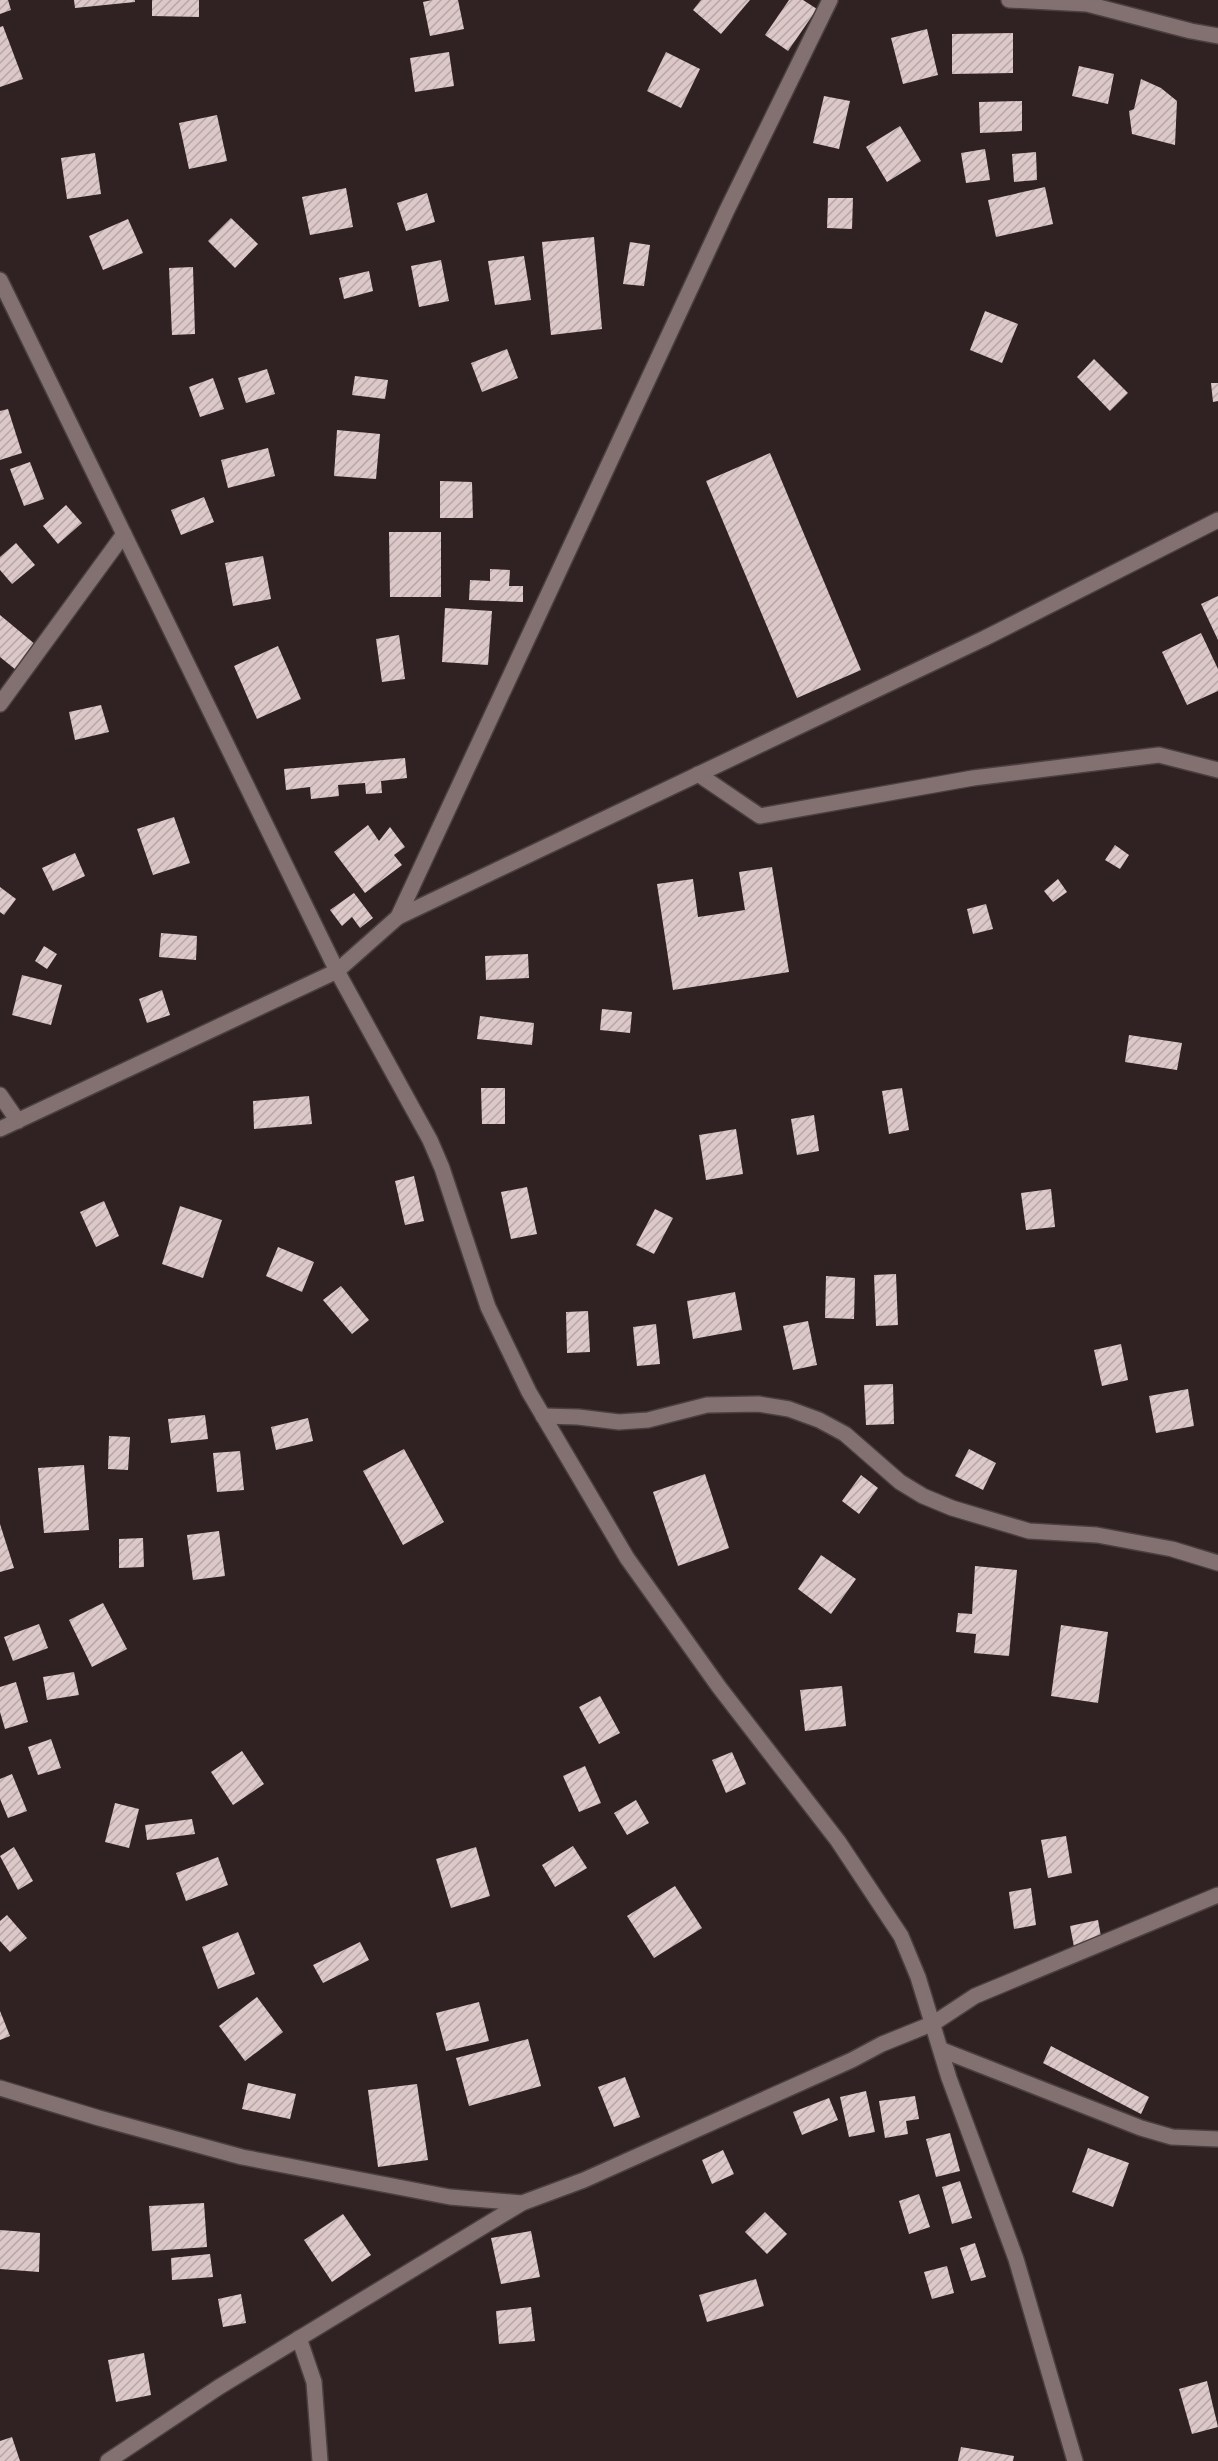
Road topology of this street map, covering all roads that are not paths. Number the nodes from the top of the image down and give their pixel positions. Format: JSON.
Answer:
{"nodes":[{"id":1,"x":830,"y":0,"type":"edge"},
{"id":2,"x":1009,"y":0,"type":"edge"},
{"id":3,"x":1218,"y":36,"type":"edge"},
{"id":4,"x":0,"y":280,"type":"edge"},
{"id":5,"x":1218,"y":520,"type":"edge"},
{"id":6,"x":124,"y":534,"type":"junction"},
{"id":7,"x":0,"y":704,"type":"edge"},
{"id":8,"x":1218,"y":770,"type":"edge"},
{"id":9,"x":698,"y":774,"type":"junction"},
{"id":10,"x":398,"y":917,"type":"junction"},
{"id":11,"x":337,"y":971,"type":"junction"},
{"id":12,"x":0,"y":1095,"type":"edge"},
{"id":13,"x":18,"y":1121,"type":"junction"},
{"id":14,"x":0,"y":1130,"type":"edge"},
{"id":15,"x":543,"y":1416,"type":"junction"},
{"id":16,"x":1218,"y":1563,"type":"edge"},
{"id":17,"x":1218,"y":1895,"type":"edge"},
{"id":18,"x":934,"y":2024,"type":"junction"},
{"id":19,"x":942,"y":2050,"type":"junction"},
{"id":20,"x":0,"y":2088,"type":"edge"},
{"id":21,"x":1218,"y":2139,"type":"edge"},
{"id":22,"x":522,"y":2203,"type":"junction"},
{"id":23,"x":299,"y":2338,"type":"junction"},
{"id":24,"x":108,"y":2461,"type":"edge"},
{"id":25,"x":320,"y":2461,"type":"edge"},
{"id":26,"x":1075,"y":2461,"type":"edge"}],
"edges":[{"from":1,"to":10,"type":"street"},
{"from":2,"to":3,"type":"street"},
{"from":4,"to":6,"type":"street"},
{"from":5,"to":9,"type":"street"},
{"from":6,"to":7,"type":"street"},
{"from":6,"to":11,"type":"street"},
{"from":8,"to":9,"type":"street"},
{"from":9,"to":10,"type":"street"},
{"from":10,"to":11,"type":"street"},
{"from":11,"to":13,"type":"street"},
{"from":11,"to":15,"type":"street"},
{"from":12,"to":13,"type":"street"},
{"from":13,"to":14,"type":"street"},
{"from":15,"to":16,"type":"street"},
{"from":15,"to":18,"type":"street"},
{"from":17,"to":18,"type":"street"},
{"from":18,"to":19,"type":"street"},
{"from":18,"to":22,"type":"street"},
{"from":19,"to":21,"type":"street"},
{"from":19,"to":26,"type":"street"},
{"from":20,"to":22,"type":"street"},
{"from":22,"to":23,"type":"street"},
{"from":23,"to":24,"type":"street"},
{"from":23,"to":25,"type":"street"}]}
